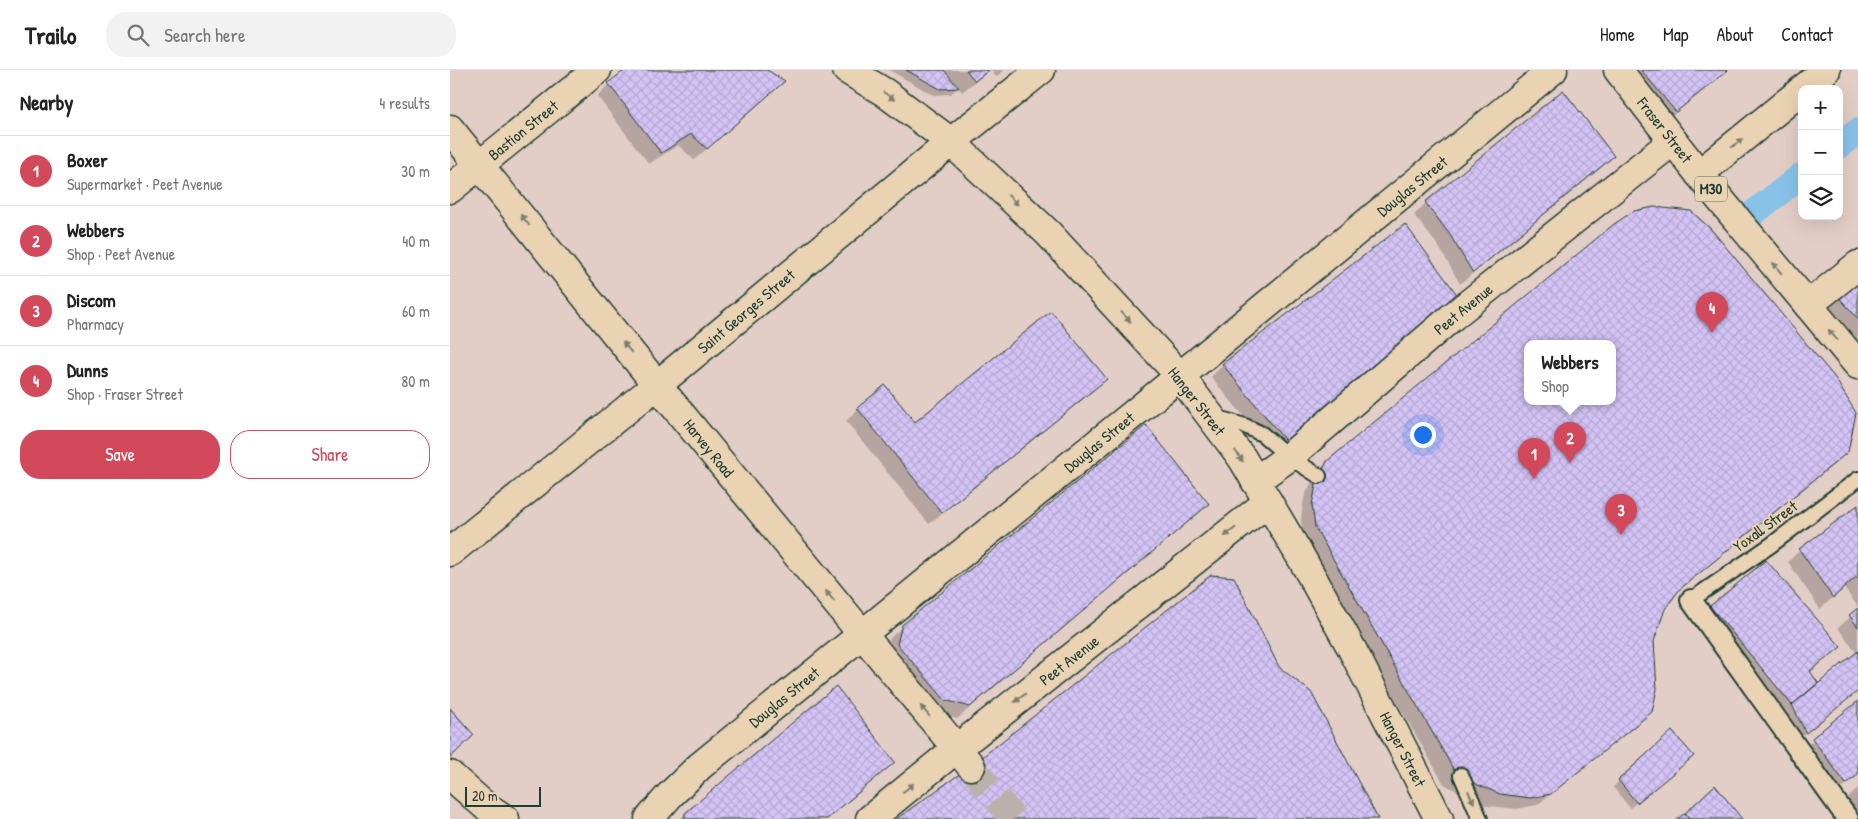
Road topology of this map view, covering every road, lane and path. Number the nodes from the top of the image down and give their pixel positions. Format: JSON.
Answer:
{"nodes":[{"id":1,"x":596,"y":70,"type":"edge"},
{"id":2,"x":847,"y":70,"type":"edge"},
{"id":3,"x":1041,"y":70,"type":"edge"},
{"id":4,"x":1553,"y":70,"type":"edge"},
{"id":5,"x":1618,"y":70,"type":"edge"},
{"id":6,"x":1826,"y":70,"type":"edge"},
{"id":7,"x":1808,"y":85,"type":"edge"},
{"id":8,"x":1798,"y":93,"type":"edge"},
{"id":9,"x":450,"y":129,"type":"edge"},
{"id":10,"x":1673,"y":141,"type":"junction"},
{"id":11,"x":951,"y":142,"type":"junction"},
{"id":12,"x":480,"y":165,"type":"junction"},
{"id":13,"x":1699,"y":174,"type":"junction"},
{"id":14,"x":450,"y":189,"type":"edge"},
{"id":15,"x":1858,"y":265,"type":"edge"},
{"id":16,"x":1808,"y":305,"type":"junction"},
{"id":17,"x":1858,"y":365,"type":"edge"},
{"id":18,"x":1180,"y":376,"type":"junction"},
{"id":19,"x":657,"y":385,"type":"junction"},
{"id":20,"x":1209,"y":415,"type":"junction"},
{"id":21,"x":1289,"y":457,"type":"junction"},
{"id":22,"x":1319,"y":476,"type":"dead end"},
{"id":23,"x":1858,"y":479,"type":"edge"},
{"id":24,"x":1262,"y":491,"type":"junction"},
{"id":25,"x":450,"y":552,"type":"edge"},
{"id":26,"x":1692,"y":600,"type":"joint"},
{"id":27,"x":861,"y":634,"type":"junction"},
{"id":28,"x":963,"y":757,"type":"junction"},
{"id":29,"x":1461,"y":775,"type":"dead end"},
{"id":30,"x":450,"y":776,"type":"edge"},
{"id":31,"x":505,"y":819,"type":"edge"},
{"id":32,"x":649,"y":819,"type":"edge"},
{"id":33,"x":870,"y":819,"type":"edge"},
{"id":34,"x":1439,"y":819,"type":"edge"},
{"id":35,"x":1480,"y":819,"type":"edge"},
{"id":36,"x":1848,"y":819,"type":"edge"}],
"edges":[{"from":1,"to":12,"type":"street","name":"Bastion Street"},
{"from":2,"to":11,"type":"street","name":"Hanger Street","one_way":true},
{"from":3,"to":11,"type":"street","name":"Saint Georges Street"},
{"from":4,"to":18,"type":"street","name":"Douglas Street"},
{"from":5,"to":10,"type":"street","name":"Fraser Street","number":"M30"},
{"from":6,"to":7,"type":"street"},
{"from":13,"to":8,"type":"street","one_way":true},
{"from":9,"to":12,"type":"street","name":"Harvey Road"},
{"from":10,"to":13,"type":"street","name":"Fraser Street","number":"M30"},
{"from":10,"to":21,"type":"street","name":"Peet Avenue"},
{"from":11,"to":18,"type":"street","name":"Hanger Street","one_way":true},
{"from":11,"to":19,"type":"street","name":"Saint Georges Street"},
{"from":12,"to":14,"type":"street","name":"Bastion Street"},
{"from":19,"to":12,"type":"street","name":"Harvey Road","one_way":true},
{"from":16,"to":13,"type":"street","name":"Fraser Street","number":"M30","one_way":true},
{"from":15,"to":16,"type":"street"},
{"from":17,"to":16,"type":"street","number":"M30","one_way":true},
{"from":18,"to":20,"type":"street","name":"Hanger Street"},
{"from":18,"to":27,"type":"street","name":"Douglas Street"},
{"from":19,"to":25,"type":"street","name":"Saint Georges Street"},
{"from":27,"to":19,"type":"street","name":"Harvey Road","one_way":true},
{"from":20,"to":21,"type":"lane"},
{"from":20,"to":24,"type":"street","name":"Hanger Street","one_way":true},
{"from":21,"to":22,"type":"lane"},
{"from":21,"to":24,"type":"street","name":"Peet Avenue"},
{"from":23,"to":26,"type":"lane","name":"Yoxall Street"},
{"from":24,"to":28,"type":"street","name":"Peet Avenue","one_way":true},
{"from":24,"to":34,"type":"street","name":"Hanger Street"},
{"from":26,"to":36,"type":"street"},
{"from":28,"to":27,"type":"street","name":"Harvey Road","one_way":true},
{"from":27,"to":32,"type":"street","name":"Douglas Street"},
{"from":33,"to":28,"type":"street","name":"Peet Avenue","one_way":true},
{"from":29,"to":35,"type":"lane","one_way":true},
{"from":30,"to":31,"type":"street"}]}
